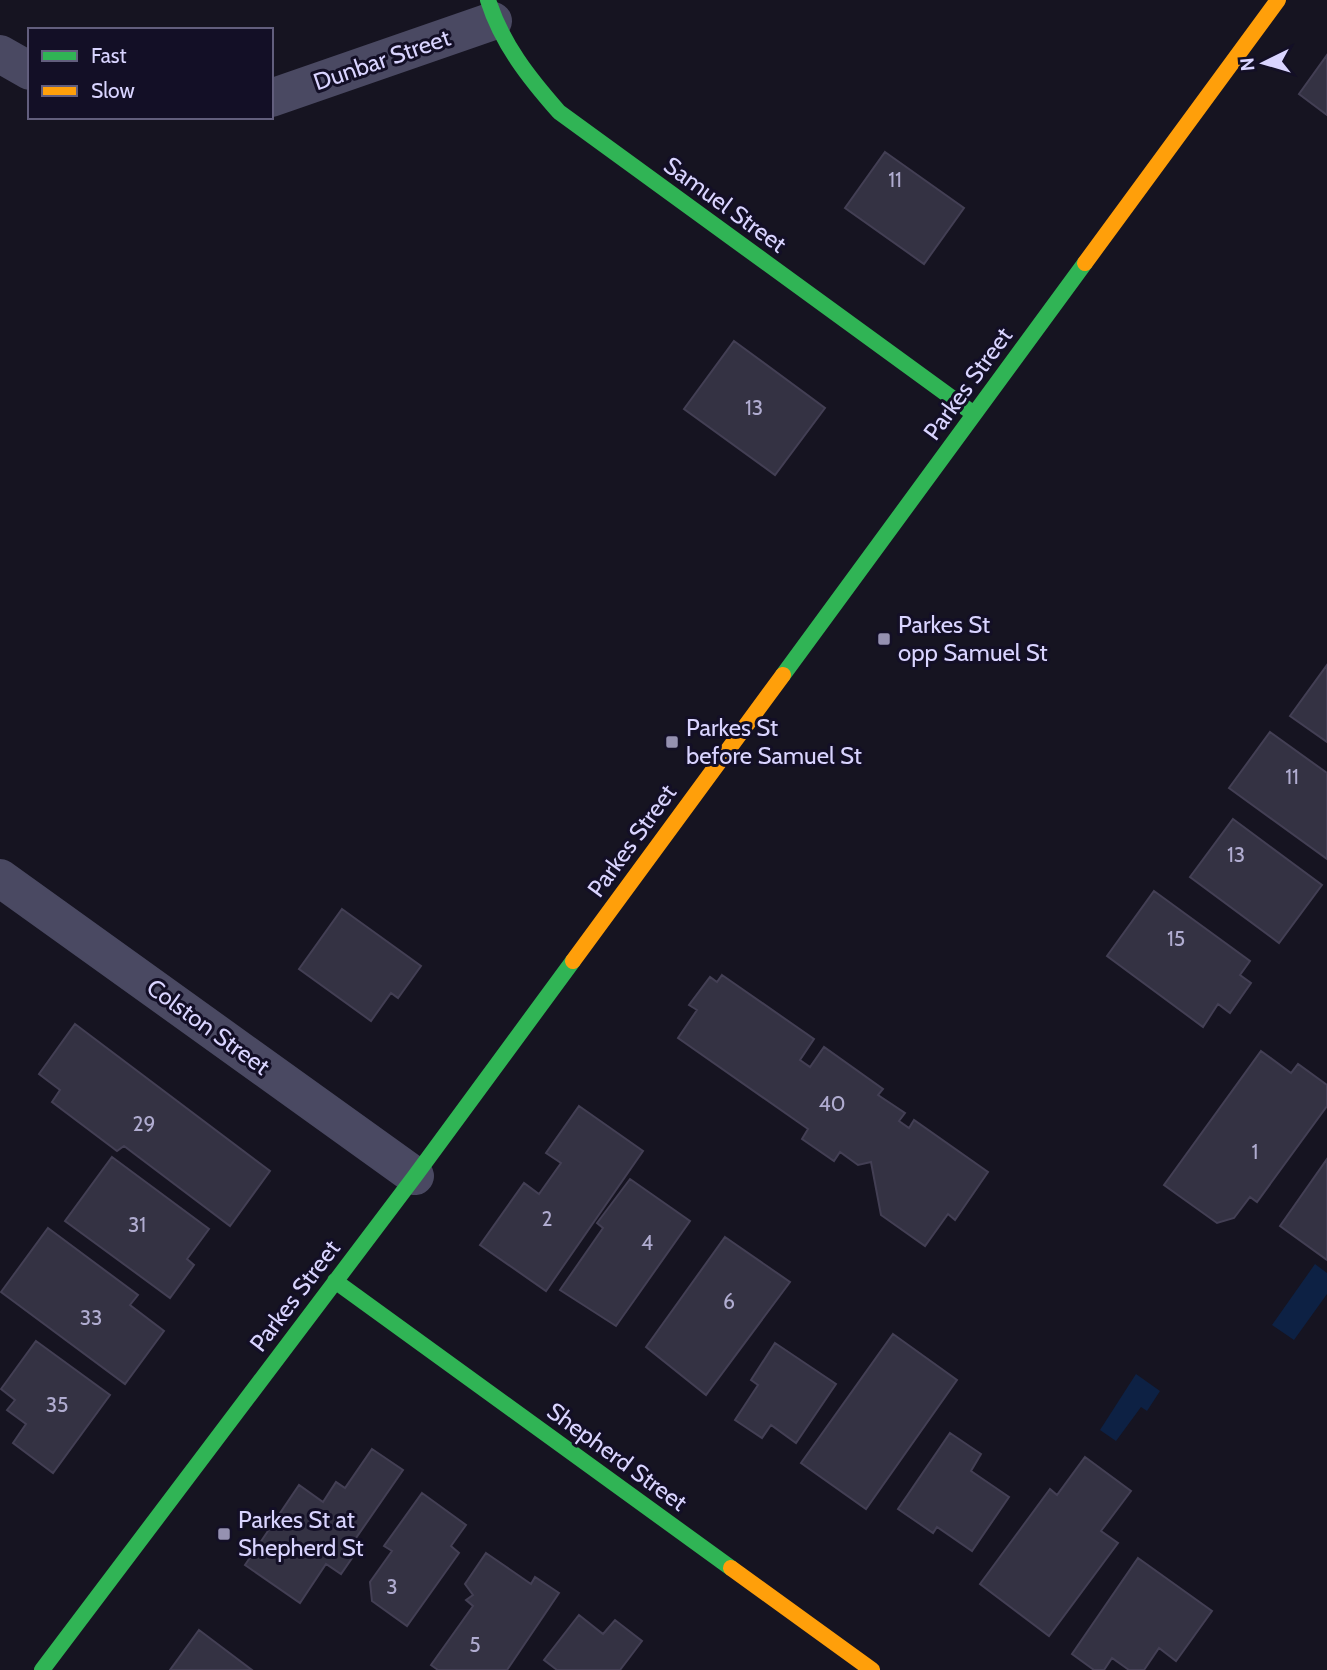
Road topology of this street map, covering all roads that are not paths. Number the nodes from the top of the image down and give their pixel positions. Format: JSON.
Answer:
{"nodes":[{"id":1,"x":1278,"y":0,"type":"edge"},
{"id":2,"x":491,"y":11,"type":"edge"},
{"id":3,"x":0,"y":54,"type":"edge"},
{"id":4,"x":28,"y":70,"type":"edge"},
{"id":5,"x":273,"y":97,"type":"edge"},
{"id":6,"x":974,"y":414,"type":"junction"},
{"id":7,"x":0,"y":878,"type":"edge"},
{"id":8,"x":415,"y":1176,"type":"junction"},
{"id":9,"x":335,"y":1281,"type":"junction"},
{"id":10,"x":41,"y":1670,"type":"edge"},
{"id":11,"x":872,"y":1670,"type":"edge"}],
"edges":[{"from":1,"to":6,"type":"street","name":"Parkes Street"},
{"from":2,"to":5,"type":"street","name":"Dunbar Street"},
{"from":2,"to":6,"type":"street","name":"Samuel Street"},
{"from":3,"to":4,"type":"street"},
{"from":6,"to":8,"type":"street","name":"Parkes Street"},
{"from":7,"to":8,"type":"street","name":"Colston Street"},
{"from":8,"to":9,"type":"street","name":"Parkes Street"},
{"from":9,"to":10,"type":"street","name":"Parkes Street"},
{"from":9,"to":11,"type":"street","name":"Shepherd Street"}]}
